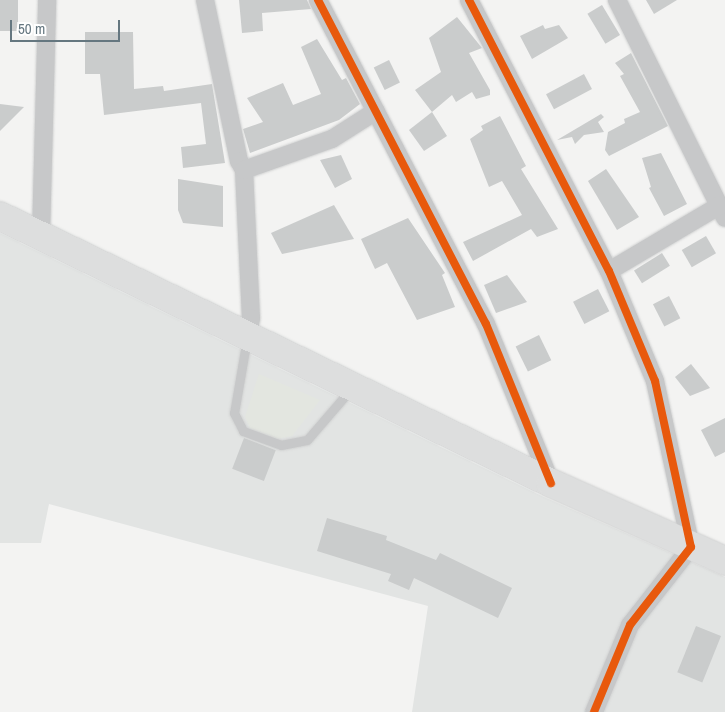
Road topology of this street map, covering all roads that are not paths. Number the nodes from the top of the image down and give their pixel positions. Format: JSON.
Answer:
{"nodes":[{"id":1,"x":47,"y":0,"type":"edge"},
{"id":2,"x":205,"y":0,"type":"edge"},
{"id":3,"x":318,"y":0,"type":"edge"},
{"id":4,"x":469,"y":0,"type":"edge"},
{"id":5,"x":617,"y":0,"type":"edge"},
{"id":6,"x":376,"y":112,"type":"junction"},
{"id":7,"x":244,"y":170,"type":"junction"},
{"id":8,"x":722,"y":212,"type":"edge"},
{"id":9,"x":0,"y":216,"type":"edge"},
{"id":10,"x":41,"y":236,"type":"junction"},
{"id":11,"x":609,"y":271,"type":"junction"},
{"id":12,"x":248,"y":335,"type":"junction"},
{"id":13,"x":354,"y":386,"type":"junction"},
{"id":14,"x":550,"y":483,"type":"junction"},
{"id":15,"x":691,"y":547,"type":"junction"},
{"id":16,"x":725,"y":561,"type":"edge"},
{"id":17,"x":594,"y":712,"type":"edge"}],
"edges":[{"from":1,"to":10,"type":"street"},
{"from":2,"to":7,"type":"street"},
{"from":3,"to":6,"type":"street"},
{"from":4,"to":11,"type":"street"},
{"from":5,"to":8,"type":"street"},
{"from":6,"to":7,"type":"street"},
{"from":6,"to":14,"type":"street"},
{"from":7,"to":12,"type":"street"},
{"from":8,"to":11,"type":"street"},
{"from":9,"to":10,"type":"highway"},
{"from":10,"to":12,"type":"highway"},
{"from":11,"to":15,"type":"street"},
{"from":12,"to":13,"type":"highway"},
{"from":12,"to":13,"type":"lane"},
{"from":13,"to":14,"type":"highway"},
{"from":14,"to":15,"type":"highway"},
{"from":15,"to":16,"type":"highway"},
{"from":15,"to":17,"type":"street"}]}
